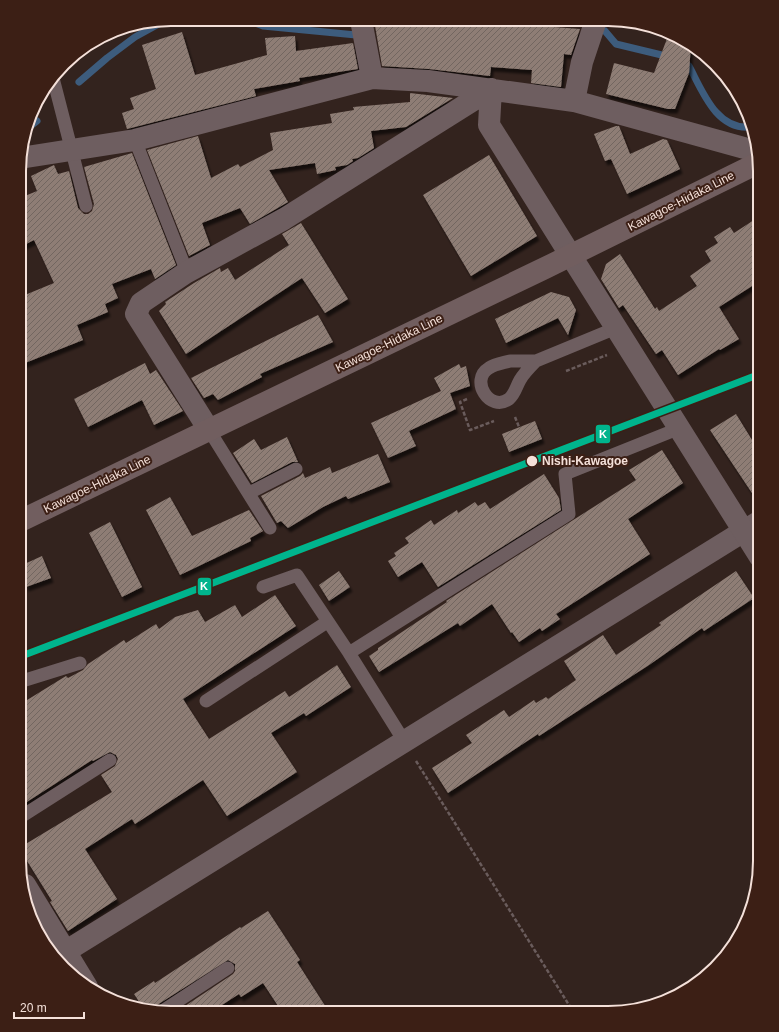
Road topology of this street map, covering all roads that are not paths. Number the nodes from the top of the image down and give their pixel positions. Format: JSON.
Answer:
{"nodes":[{"id":1,"x":362,"y":26,"type":"edge"},
{"id":2,"x":594,"y":26,"type":"edge"},
{"id":3,"x":372,"y":78,"type":"junction"},
{"id":4,"x":55,"y":85,"type":"edge"},
{"id":5,"x":491,"y":89,"type":"junction"},
{"id":6,"x":574,"y":101,"type":"junction"},
{"id":7,"x":135,"y":140,"type":"junction"},
{"id":8,"x":752,"y":150,"type":"edge"},
{"id":9,"x":71,"y":151,"type":"junction"},
{"id":10,"x":26,"y":157,"type":"edge"},
{"id":11,"x":753,"y":166,"type":"edge"},
{"id":12,"x":86,"y":206,"type":"dead end"},
{"id":13,"x":572,"y":256,"type":"junction"},
{"id":14,"x":187,"y":272,"type":"junction"},
{"id":15,"x":616,"y":328,"type":"junction"},
{"id":16,"x":536,"y":361,"type":"dead end"},
{"id":17,"x":680,"y":428,"type":"junction"},
{"id":18,"x":209,"y":430,"type":"junction"},
{"id":19,"x":296,"y":469,"type":"dead end"},
{"id":20,"x":249,"y":493,"type":"junction"},
{"id":21,"x":26,"y":518,"type":"edge"},
{"id":22,"x":752,"y":526,"type":"edge"},
{"id":23,"x":270,"y":528,"type":"dead end"},
{"id":24,"x":263,"y":587,"type":"dead end"},
{"id":25,"x":327,"y":622,"type":"junction"},
{"id":26,"x":349,"y":653,"type":"junction"},
{"id":27,"x":80,"y":663,"type":"dead end"},
{"id":28,"x":26,"y":680,"type":"edge"},
{"id":29,"x":206,"y":701,"type":"dead end"},
{"id":30,"x":404,"y":741,"type":"junction"},
{"id":31,"x":110,"y":760,"type":"dead end"},
{"id":32,"x":26,"y":814,"type":"edge"},
{"id":33,"x":31,"y":897,"type":"edge"},
{"id":34,"x":56,"y":949,"type":"edge"},
{"id":35,"x":60,"y":954,"type":"edge"},
{"id":36,"x":228,"y":968,"type":"dead end"},
{"id":37,"x":170,"y":1006,"type":"edge"}],
"edges":[{"from":1,"to":3,"type":"street"},
{"from":2,"to":6,"type":"street"},
{"from":3,"to":5,"type":"street"},
{"from":3,"to":7,"type":"street"},
{"from":4,"to":9,"type":"lane"},
{"from":5,"to":6,"type":"street"},
{"from":5,"to":13,"type":"street"},
{"from":5,"to":14,"type":"street"},
{"from":6,"to":8,"type":"street"},
{"from":7,"to":9,"type":"street"},
{"from":7,"to":14,"type":"lane"},
{"from":9,"to":10,"type":"street"},
{"from":9,"to":12,"type":"lane"},
{"from":11,"to":13,"type":"main road","name":"Kawagoe-Hidaka Line"},
{"from":13,"to":15,"type":"street"},
{"from":13,"to":18,"type":"main road","name":"Kawagoe-Hidaka Line"},
{"from":14,"to":18,"type":"street"},
{"from":15,"to":16,"type":"lane"},
{"from":15,"to":17,"type":"street"},
{"from":17,"to":22,"type":"street"},
{"from":17,"to":26,"type":"lane"},
{"from":18,"to":20,"type":"lane"},
{"from":18,"to":21,"type":"main road","name":"Kawagoe-Hidaka Line"},
{"from":19,"to":20,"type":"lane"},
{"from":20,"to":23,"type":"lane"},
{"from":22,"to":30,"type":"street"},
{"from":24,"to":25,"type":"lane"},
{"from":25,"to":26,"type":"lane"},
{"from":25,"to":29,"type":"lane"},
{"from":26,"to":30,"type":"lane"},
{"from":27,"to":28,"type":"lane"},
{"from":30,"to":35,"type":"street"},
{"from":31,"to":32,"type":"lane"},
{"from":33,"to":34,"type":"street"},
{"from":36,"to":37,"type":"lane"}]}
